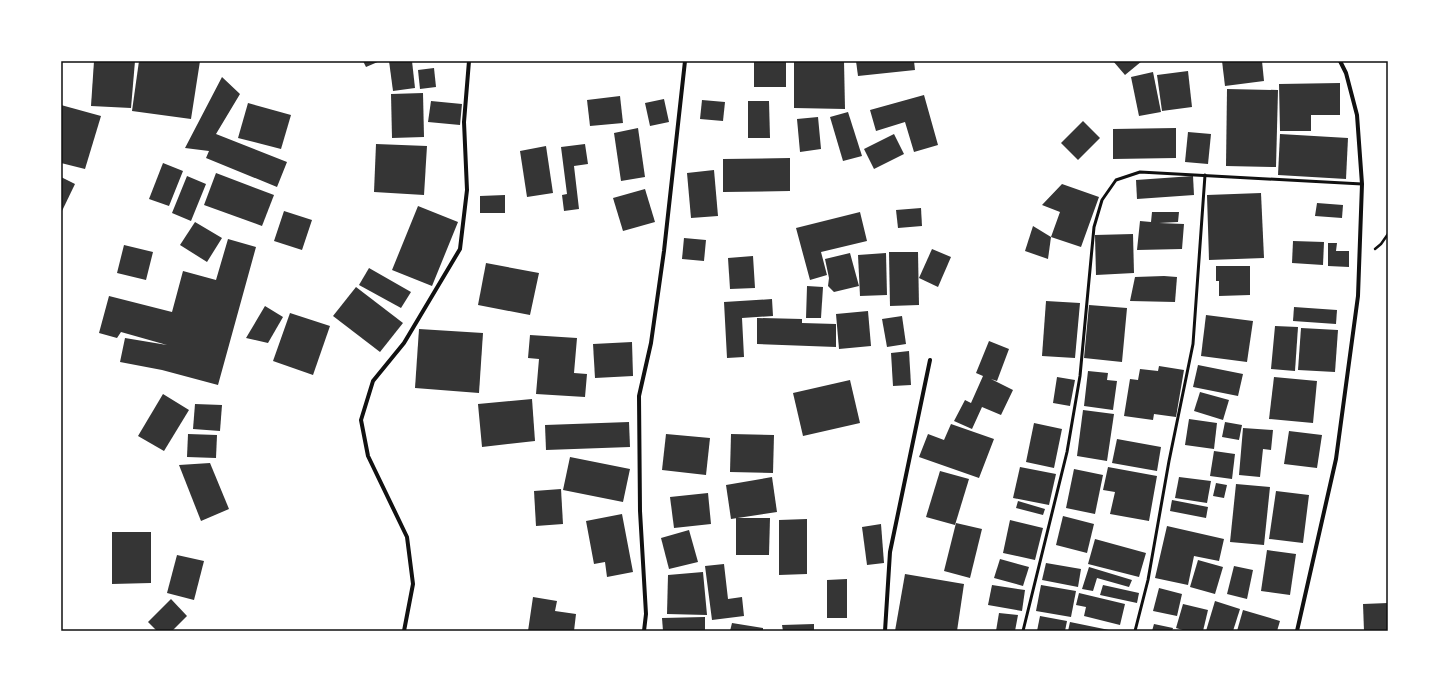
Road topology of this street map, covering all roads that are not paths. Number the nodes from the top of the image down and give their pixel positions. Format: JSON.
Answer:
{"nodes":[{"id":1,"x":469,"y":61,"type":"edge"},
{"id":2,"x":685,"y":61,"type":"edge"},
{"id":3,"x":1340,"y":61,"type":"edge"},
{"id":4,"x":1205,"y":175,"type":"junction"},
{"id":5,"x":1362,"y":184,"type":"junction"},
{"id":6,"x":930,"y":360,"type":"dead end"},
{"id":7,"x":404,"y":631,"type":"edge"},
{"id":8,"x":644,"y":631,"type":"edge"},
{"id":9,"x":885,"y":631,"type":"edge"},
{"id":10,"x":1023,"y":631,"type":"edge"},
{"id":11,"x":1135,"y":631,"type":"edge"},
{"id":12,"x":1297,"y":631,"type":"edge"}],
"edges":[{"from":1,"to":7,"type":"street"},
{"from":2,"to":8,"type":"street"},
{"from":3,"to":5,"type":"street"},
{"from":4,"to":5,"type":"lane"},
{"from":4,"to":10,"type":"lane"},
{"from":4,"to":11,"type":"lane"},
{"from":5,"to":12,"type":"street"},
{"from":6,"to":9,"type":"street"}]}
